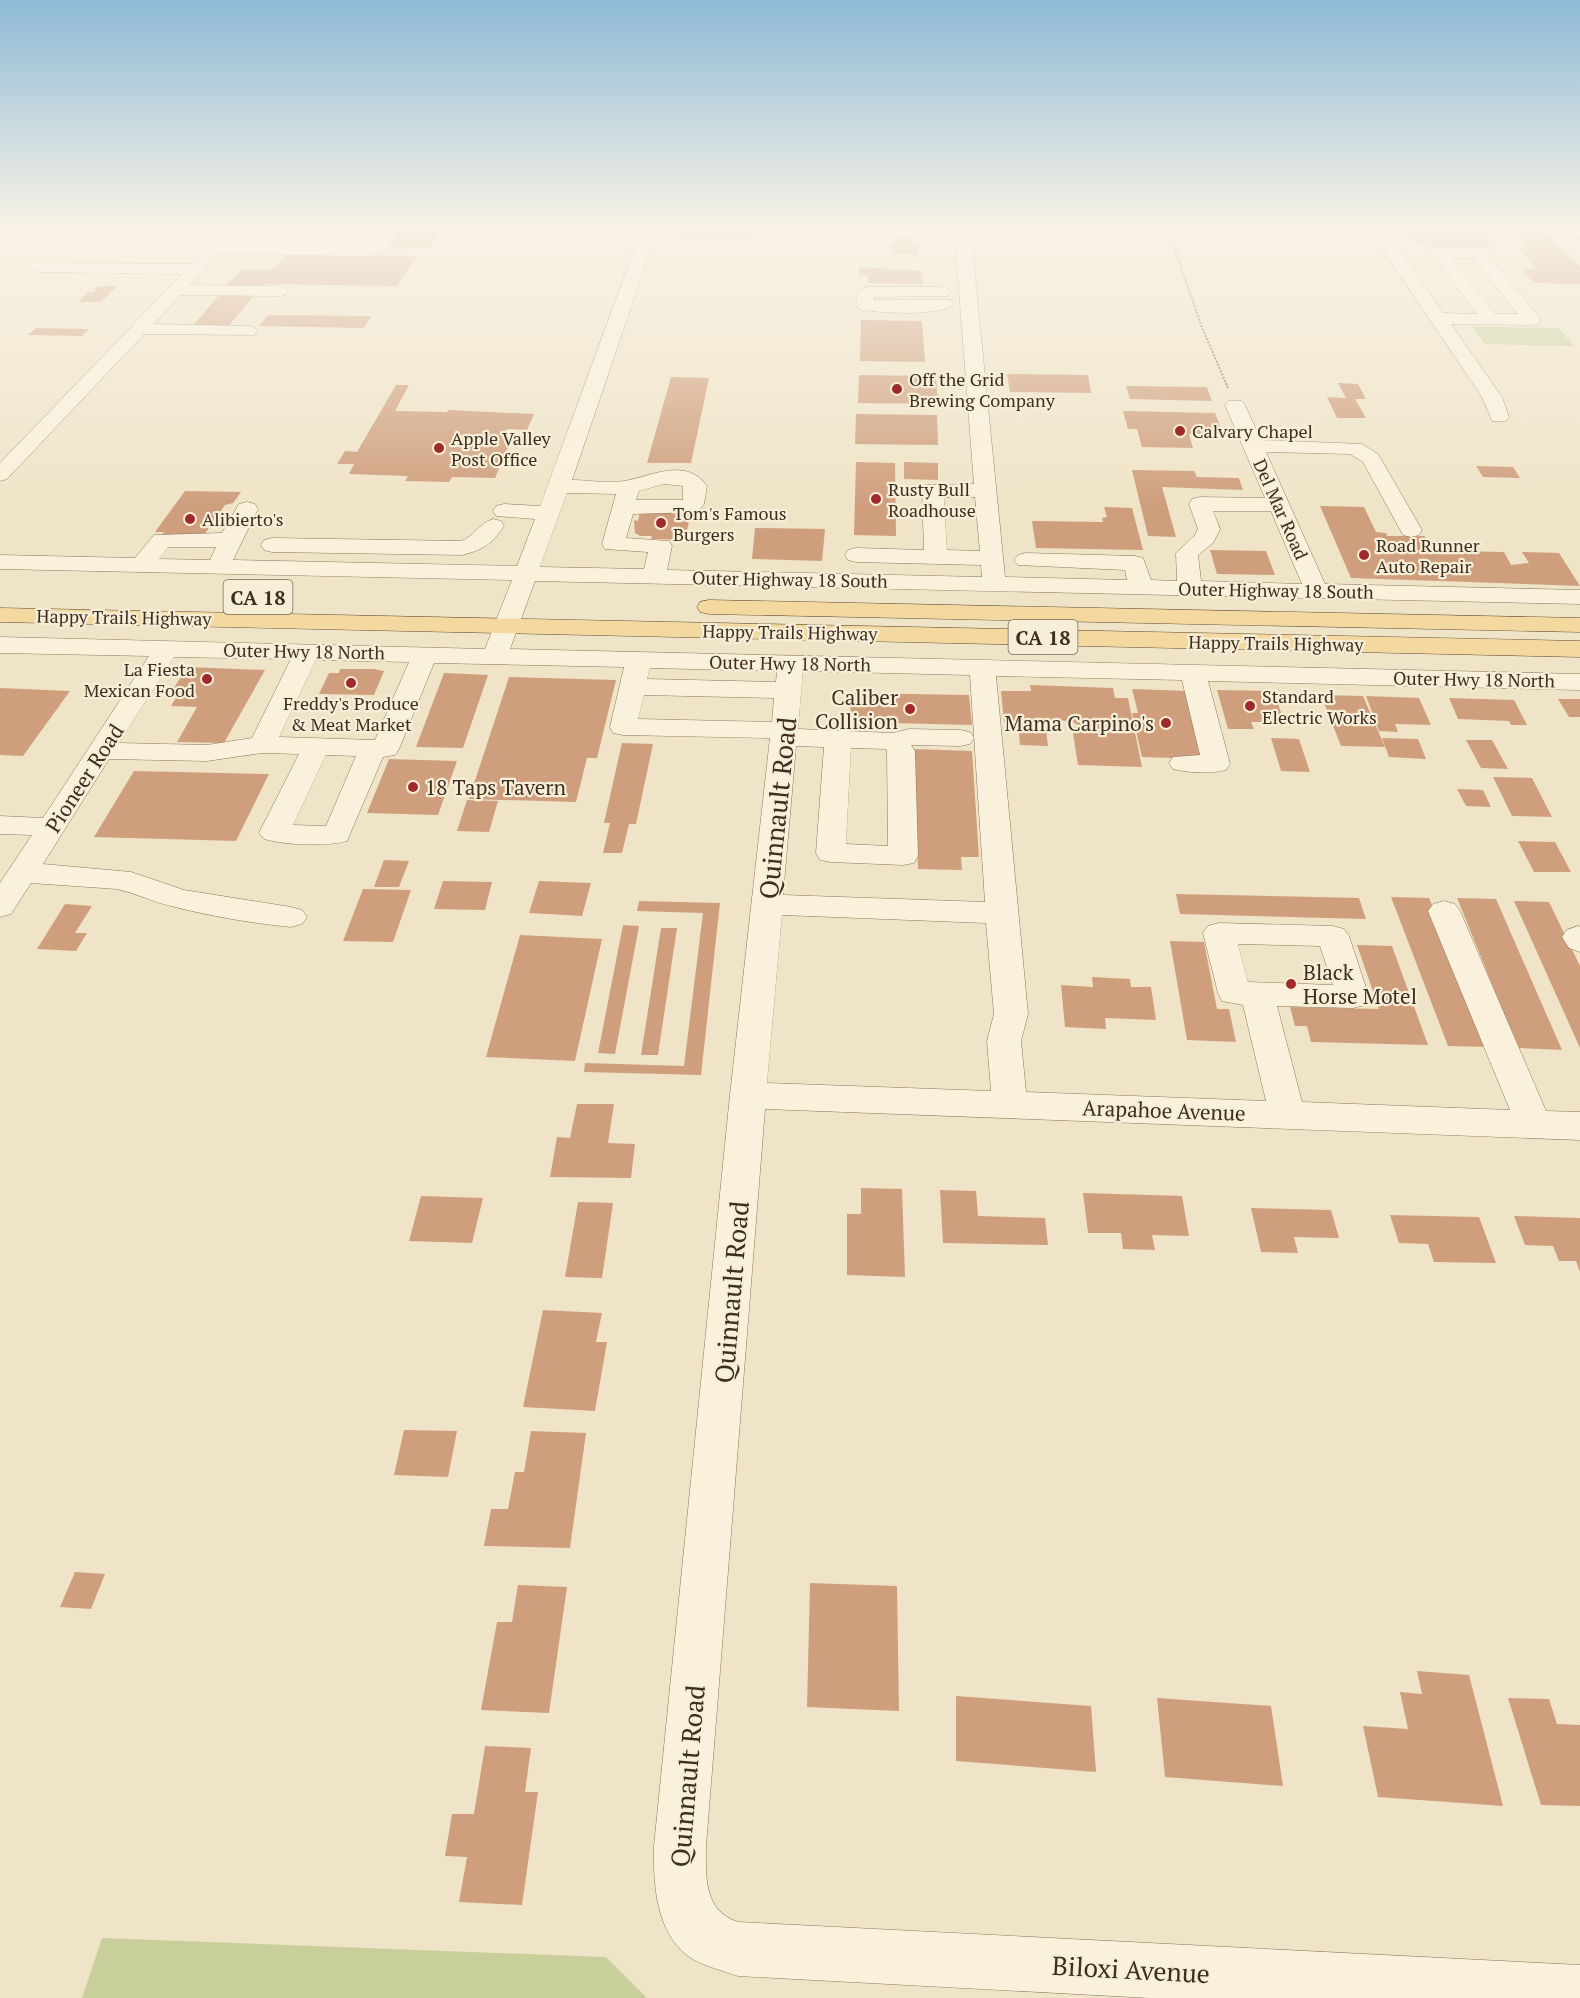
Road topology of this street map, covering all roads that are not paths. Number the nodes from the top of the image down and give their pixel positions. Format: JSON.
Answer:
{"nodes":[{"id":1,"x":148,"y":319,"type":"edge"},
{"id":2,"x":619,"y":319,"type":"edge"},
{"id":3,"x":970,"y":319,"type":"edge"},
{"id":4,"x":1439,"y":319,"type":"edge"},
{"id":5,"x":1500,"y":319,"type":"edge"},
{"id":6,"x":1531,"y":319,"type":"edge"},
{"id":7,"x":139,"y":329,"type":"junction"},
{"id":8,"x":248,"y":331,"type":"dead end"},
{"id":9,"x":575,"y":381,"type":"dead end"},
{"id":10,"x":597,"y":381,"type":"junction"},
{"id":11,"x":1235,"y":405,"type":"road end"},
{"id":12,"x":1499,"y":417,"type":"dead end"},
{"id":13,"x":1253,"y":446,"type":"junction"},
{"id":14,"x":0,"y":476,"type":"edge"},
{"id":15,"x":559,"y":486,"type":"junction"},
{"id":16,"x":986,"y":491,"type":"junction"},
{"id":17,"x":1279,"y":505,"type":"junction"},
{"id":18,"x":247,"y":509,"type":"dead end"},
{"id":19,"x":549,"y":513,"type":"junction"},
{"id":20,"x":1411,"y":530,"type":"dead end"},
{"id":21,"x":230,"y":540,"type":"junction"},
{"id":22,"x":272,"y":545,"type":"dead end"},
{"id":23,"x":856,"y":555,"type":"dead end"},
{"id":24,"x":936,"y":556,"type":"junction"},
{"id":25,"x":992,"y":558,"type":"junction"},
{"id":26,"x":1026,"y":561,"type":"dead end"},
{"id":27,"x":0,"y":562,"type":"edge"},
{"id":28,"x":142,"y":565,"type":"junction"},
{"id":29,"x":219,"y":567,"type":"junction"},
{"id":30,"x":527,"y":573,"type":"junction"},
{"id":31,"x":654,"y":576,"type":"junction"},
{"id":32,"x":994,"y":584,"type":"junction"},
{"id":33,"x":1142,"y":587,"type":"junction"},
{"id":34,"x":1190,"y":588,"type":"junction"},
{"id":35,"x":1317,"y":591,"type":"junction"},
{"id":36,"x":1580,"y":597,"type":"edge"},
{"id":37,"x":684,"y":606,"type":"dead end"},
{"id":38,"x":515,"y":609,"type":"junction"},
{"id":39,"x":0,"y":615,"type":"edge"},
{"id":40,"x":1580,"y":625,"type":"edge"},
{"id":41,"x":0,"y":645,"type":"edge"},
{"id":42,"x":167,"y":648,"type":"junction"},
{"id":43,"x":1580,"y":649,"type":"edge"},
{"id":44,"x":308,"y":651,"type":"junction"},
{"id":45,"x":425,"y":654,"type":"junction"},
{"id":46,"x":495,"y":656,"type":"junction"},
{"id":47,"x":639,"y":659,"type":"junction"},
{"id":48,"x":982,"y":667,"type":"junction"},
{"id":49,"x":1193,"y":672,"type":"junction"},
{"id":50,"x":790,"y":676,"type":"junction"},
{"id":51,"x":1580,"y":682,"type":"edge"},
{"id":52,"x":632,"y":687,"type":"junction"},
{"id":53,"x":784,"y":734,"type":"junction"},
{"id":54,"x":960,"y":738,"type":"dead end"},
{"id":55,"x":837,"y":739,"type":"junction"},
{"id":56,"x":894,"y":741,"type":"junction"},
{"id":57,"x":262,"y":746,"type":"junction"},
{"id":58,"x":316,"y":747,"type":"junction"},
{"id":59,"x":373,"y":749,"type":"junction"},
{"id":60,"x":101,"y":751,"type":"junction"},
{"id":61,"x":1183,"y":763,"type":"dead end"},
{"id":62,"x":0,"y":825,"type":"edge"},
{"id":63,"x":52,"y":827,"type":"junction"},
{"id":64,"x":22,"y":873,"type":"junction"},
{"id":65,"x":767,"y":904,"type":"junction"},
{"id":66,"x":0,"y":907,"type":"edge"},
{"id":67,"x":1444,"y":911,"type":"dead end"},
{"id":68,"x":1001,"y":913,"type":"junction"},
{"id":69,"x":291,"y":917,"type":"dead end"},
{"id":70,"x":1257,"y":994,"type":"dead end"},
{"id":71,"x":748,"y":1095,"type":"junction"},
{"id":72,"x":1010,"y":1104,"type":"junction"},
{"id":73,"x":1287,"y":1115,"type":"junction"},
{"id":74,"x":1534,"y":1124,"type":"junction"},
{"id":75,"x":1580,"y":1126,"type":"edge"},
{"id":76,"x":690,"y":1920,"type":"joint"},
{"id":77,"x":1580,"y":1993,"type":"edge"}],
"edges":[{"from":1,"to":7,"type":"street"},
{"from":2,"to":10,"type":"street"},
{"from":3,"to":16,"type":"street"},
{"from":4,"to":12,"type":"street"},
{"from":5,"to":6,"type":"street"},
{"from":7,"to":8,"type":"street"},
{"from":7,"to":14,"type":"street"},
{"from":9,"to":10,"type":"street"},
{"from":10,"to":15,"type":"street"},
{"from":11,"to":13,"type":"street","name":"Del Mar Road"},
{"from":13,"to":17,"type":"street","name":"Del Mar Road"},
{"from":13,"to":20,"type":"street"},
{"from":15,"to":19,"type":"street"},
{"from":15,"to":31,"type":"street"},
{"from":16,"to":24,"type":"street"},
{"from":16,"to":25,"type":"street"},
{"from":17,"to":34,"type":"street"},
{"from":17,"to":35,"type":"street","name":"Del Mar Road"},
{"from":18,"to":21,"type":"street"},
{"from":19,"to":22,"type":"street"},
{"from":19,"to":30,"type":"street"},
{"from":21,"to":28,"type":"street"},
{"from":21,"to":29,"type":"street"},
{"from":23,"to":24,"type":"street"},
{"from":24,"to":25,"type":"street"},
{"from":25,"to":32,"type":"street"},
{"from":26,"to":33,"type":"street"},
{"from":27,"to":28,"type":"street","name":"Outer Highway 18 South"},
{"from":28,"to":29,"type":"street","name":"Outer Highway 18 South"},
{"from":29,"to":30,"type":"street","name":"Outer Highway 18 South"},
{"from":30,"to":31,"type":"street","name":"Outer Highway 18 South"},
{"from":30,"to":38,"type":"street"},
{"from":31,"to":32,"type":"street","name":"Outer Highway 18 South"},
{"from":32,"to":33,"type":"street","name":"Outer Highway 18 South"},
{"from":33,"to":34,"type":"street","name":"Outer Highway 18 South"},
{"from":34,"to":35,"type":"street","name":"Outer Highway 18 South"},
{"from":35,"to":36,"type":"street","name":"Outer Highway 18 South"},
{"from":37,"to":40,"type":"main road","name":"Happy Trails Highway","number":"CA 18"},
{"from":38,"to":39,"type":"main road","name":"Happy Trails Highway","number":"CA 18"},
{"from":38,"to":43,"type":"main road","name":"Happy Trails Highway","number":"CA 18"},
{"from":38,"to":46,"type":"street"},
{"from":41,"to":42,"type":"street","name":"Outer Hwy 18 North"},
{"from":42,"to":44,"type":"street","name":"Outer Hwy 18 North"},
{"from":42,"to":60,"type":"street","name":"Pioneer Road"},
{"from":44,"to":45,"type":"street","name":"Outer Hwy 18 North"},
{"from":44,"to":57,"type":"street"},
{"from":45,"to":46,"type":"street","name":"Outer Hwy 18 North"},
{"from":45,"to":59,"type":"street"},
{"from":46,"to":47,"type":"street","name":"Outer Hwy 18 North"},
{"from":47,"to":50,"type":"street","name":"Outer Hwy 18 North"},
{"from":47,"to":52,"type":"street"},
{"from":48,"to":49,"type":"street","name":"Outer Hwy 18 North"},
{"from":48,"to":50,"type":"street","name":"Outer Hwy 18 North"},
{"from":48,"to":68,"type":"street"},
{"from":49,"to":51,"type":"street","name":"Outer Hwy 18 North"},
{"from":49,"to":61,"type":"street"},
{"from":50,"to":52,"type":"street"},
{"from":50,"to":53,"type":"street","name":"Quinnault Road"},
{"from":52,"to":53,"type":"street"},
{"from":53,"to":55,"type":"street"},
{"from":53,"to":65,"type":"street","name":"Quinnault Road"},
{"from":54,"to":56,"type":"street"},
{"from":55,"to":56,"type":"street"},
{"from":55,"to":56,"type":"street"},
{"from":57,"to":58,"type":"street"},
{"from":57,"to":60,"type":"street"},
{"from":58,"to":59,"type":"street"},
{"from":58,"to":59,"type":"street"},
{"from":60,"to":63,"type":"street","name":"Pioneer Road"},
{"from":62,"to":63,"type":"street"},
{"from":63,"to":64,"type":"street","name":"Pioneer Road"},
{"from":64,"to":66,"type":"street","name":"Pioneer Road"},
{"from":64,"to":69,"type":"street"},
{"from":65,"to":68,"type":"street"},
{"from":65,"to":71,"type":"street","name":"Quinnault Road"},
{"from":67,"to":74,"type":"street"},
{"from":68,"to":72,"type":"street"},
{"from":70,"to":73,"type":"street"},
{"from":71,"to":72,"type":"street","name":"Arapahoe Avenue"},
{"from":71,"to":76,"type":"street","name":"Quinnault Road"},
{"from":72,"to":73,"type":"street","name":"Arapahoe Avenue"},
{"from":73,"to":74,"type":"street","name":"Arapahoe Avenue"},
{"from":74,"to":75,"type":"street","name":"Arapahoe Avenue"},
{"from":76,"to":77,"type":"street","name":"Biloxi Avenue"}]}
